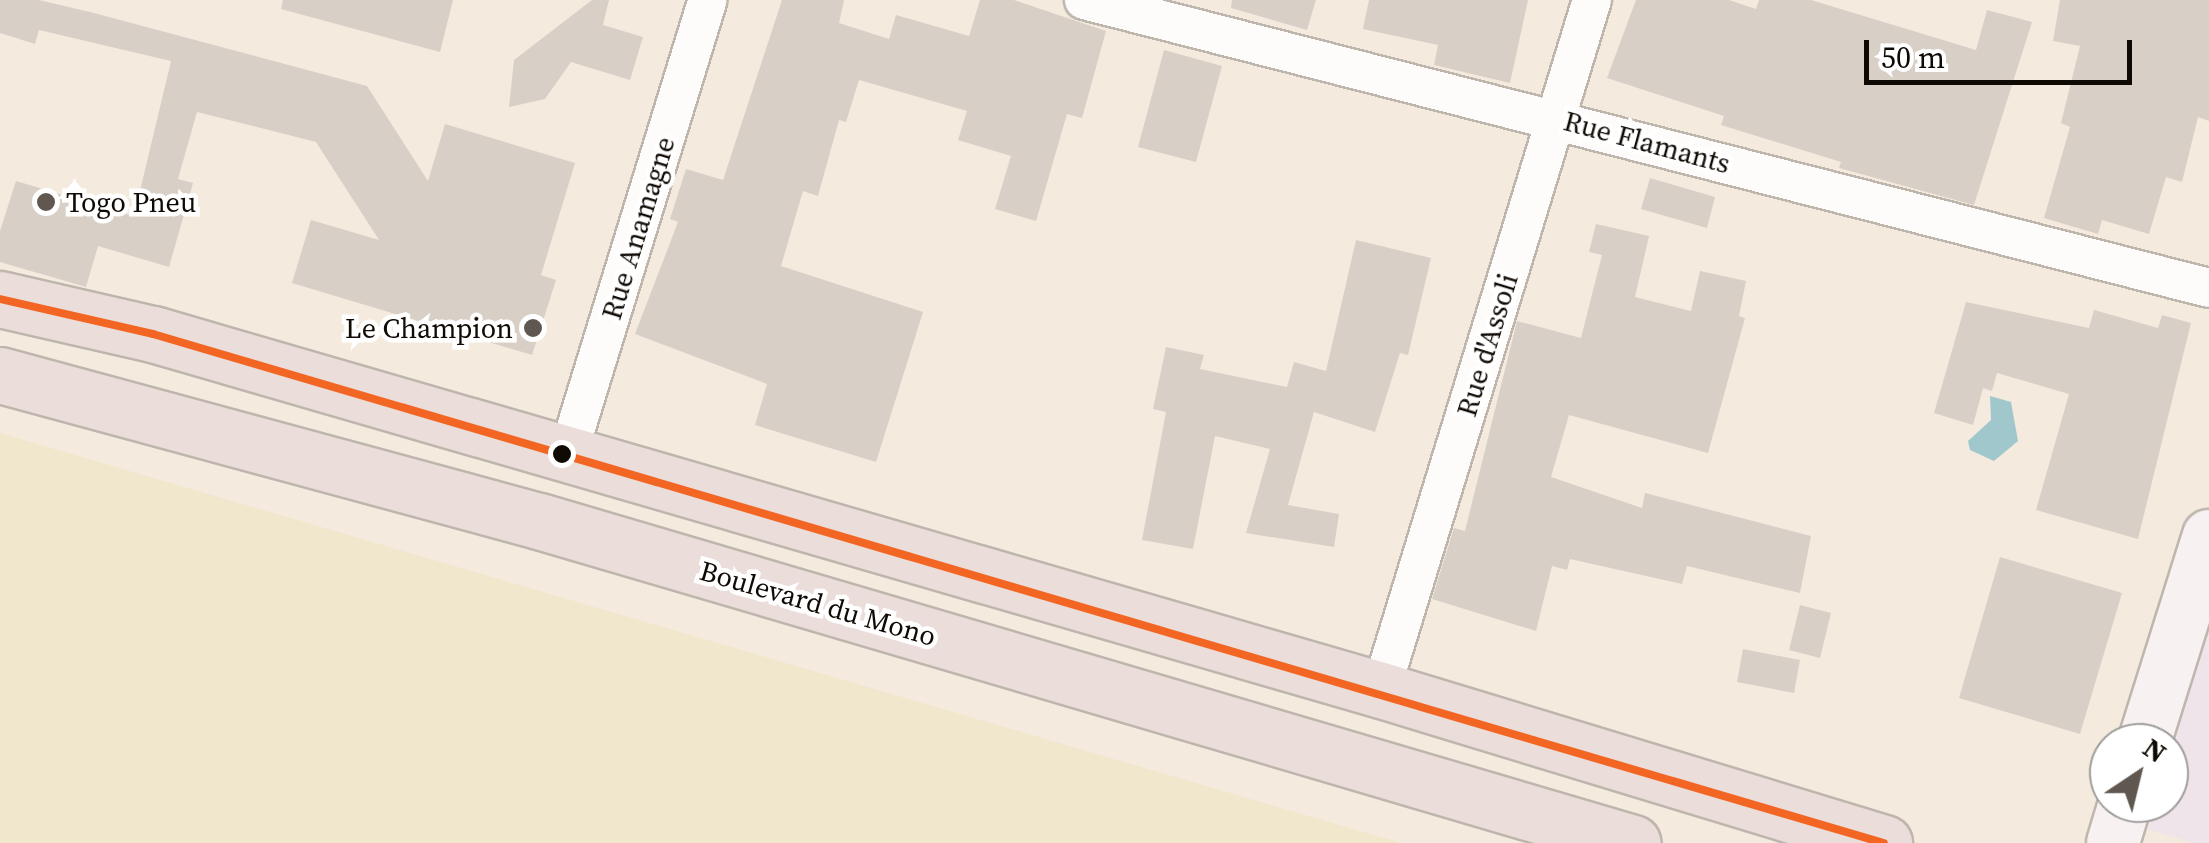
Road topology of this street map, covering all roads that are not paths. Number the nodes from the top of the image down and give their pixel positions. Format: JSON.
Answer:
{"nodes":[{"id":1,"x":708,"y":0,"type":"edge"},
{"id":2,"x":1084,"y":0,"type":"edge"},
{"id":3,"x":1592,"y":0,"type":"edge"},
{"id":4,"x":1557,"y":119,"type":"junction"},
{"id":5,"x":2209,"y":288,"type":"edge"},
{"id":6,"x":0,"y":299,"type":"edge"},
{"id":7,"x":0,"y":375,"type":"edge"},
{"id":8,"x":568,"y":456,"type":"junction"},
{"id":9,"x":2209,"y":536,"type":"edge"},
{"id":10,"x":1381,"y":690,"type":"junction"},
{"id":11,"x":2150,"y":723,"type":"edge"},
{"id":12,"x":1633,"y":843,"type":"edge"},
{"id":13,"x":1884,"y":843,"type":"edge"}],
"edges":[{"from":1,"to":8,"type":"street","name":"Rue Anamagne"},
{"from":2,"to":4,"type":"street","name":"Rue Flamants"},
{"from":3,"to":4,"type":"street","name":"Rue d'Assoli"},
{"from":4,"to":5,"type":"street","name":"Rue Flamants"},
{"from":4,"to":10,"type":"street","name":"Rue d'Assoli"},
{"from":6,"to":8,"type":"highway"},
{"from":7,"to":12,"type":"highway","name":"Boulevard du Mono"},
{"from":8,"to":10,"type":"highway"},
{"from":9,"to":11,"type":"street"},
{"from":10,"to":13,"type":"highway"}]}
